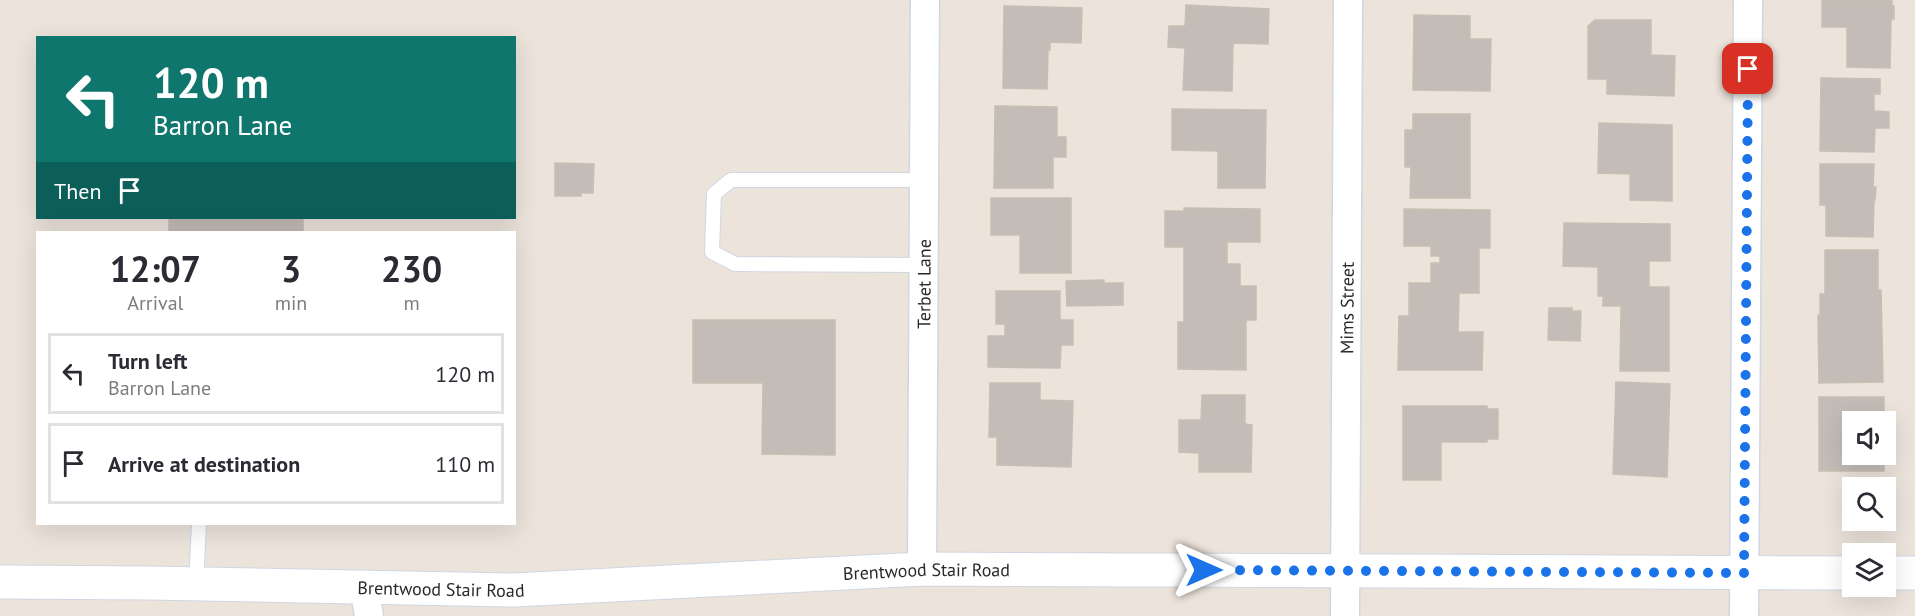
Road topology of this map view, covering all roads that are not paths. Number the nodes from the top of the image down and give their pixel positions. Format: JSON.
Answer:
{"nodes":[{"id":1,"x":925,"y":0,"type":"edge"},
{"id":2,"x":1348,"y":0,"type":"edge"},
{"id":3,"x":1748,"y":0,"type":"edge"},
{"id":4,"x":924,"y":180,"type":"junction"},
{"id":5,"x":924,"y":265,"type":"junction"},
{"id":6,"x":199,"y":525,"type":"edge"},
{"id":7,"x":922,"y":569,"type":"junction"},
{"id":8,"x":1345,"y":571,"type":"junction"},
{"id":9,"x":1744,"y":573,"type":"junction"},
{"id":10,"x":1842,"y":573,"type":"edge"},
{"id":11,"x":1896,"y":573,"type":"edge"},
{"id":12,"x":1915,"y":573,"type":"edge"},
{"id":13,"x":0,"y":582,"type":"edge"},
{"id":14,"x":196,"y":584,"type":"junction"},
{"id":15,"x":367,"y":601,"type":"edge"},
{"id":16,"x":1345,"y":616,"type":"edge"},
{"id":17,"x":1744,"y":616,"type":"edge"}],
"edges":[{"from":1,"to":4,"type":"street","name":"Terbet Lane"},
{"from":2,"to":8,"type":"street","name":"Mims Street"},
{"from":3,"to":9,"type":"street"},
{"from":4,"to":5,"type":"street","name":"Terbet Lane"},
{"from":4,"to":5,"type":"lane"},
{"from":5,"to":7,"type":"street","name":"Terbet Lane"},
{"from":6,"to":14,"type":"lane"},
{"from":7,"to":8,"type":"main road","name":"Brentwood Stair Road"},
{"from":7,"to":15,"type":"main road","name":"Brentwood Stair Road"},
{"from":8,"to":9,"type":"main road","name":"Brentwood Stair Road"},
{"from":8,"to":16,"type":"street","name":"Mims Street"},
{"from":9,"to":10,"type":"main road","name":"Brentwood Stair Road"},
{"from":9,"to":17,"type":"street"},
{"from":11,"to":12,"type":"main road"},
{"from":13,"to":14,"type":"main road","name":"Brentwood Stair Road"},
{"from":14,"to":15,"type":"main road","name":"Brentwood Stair Road"}]}
